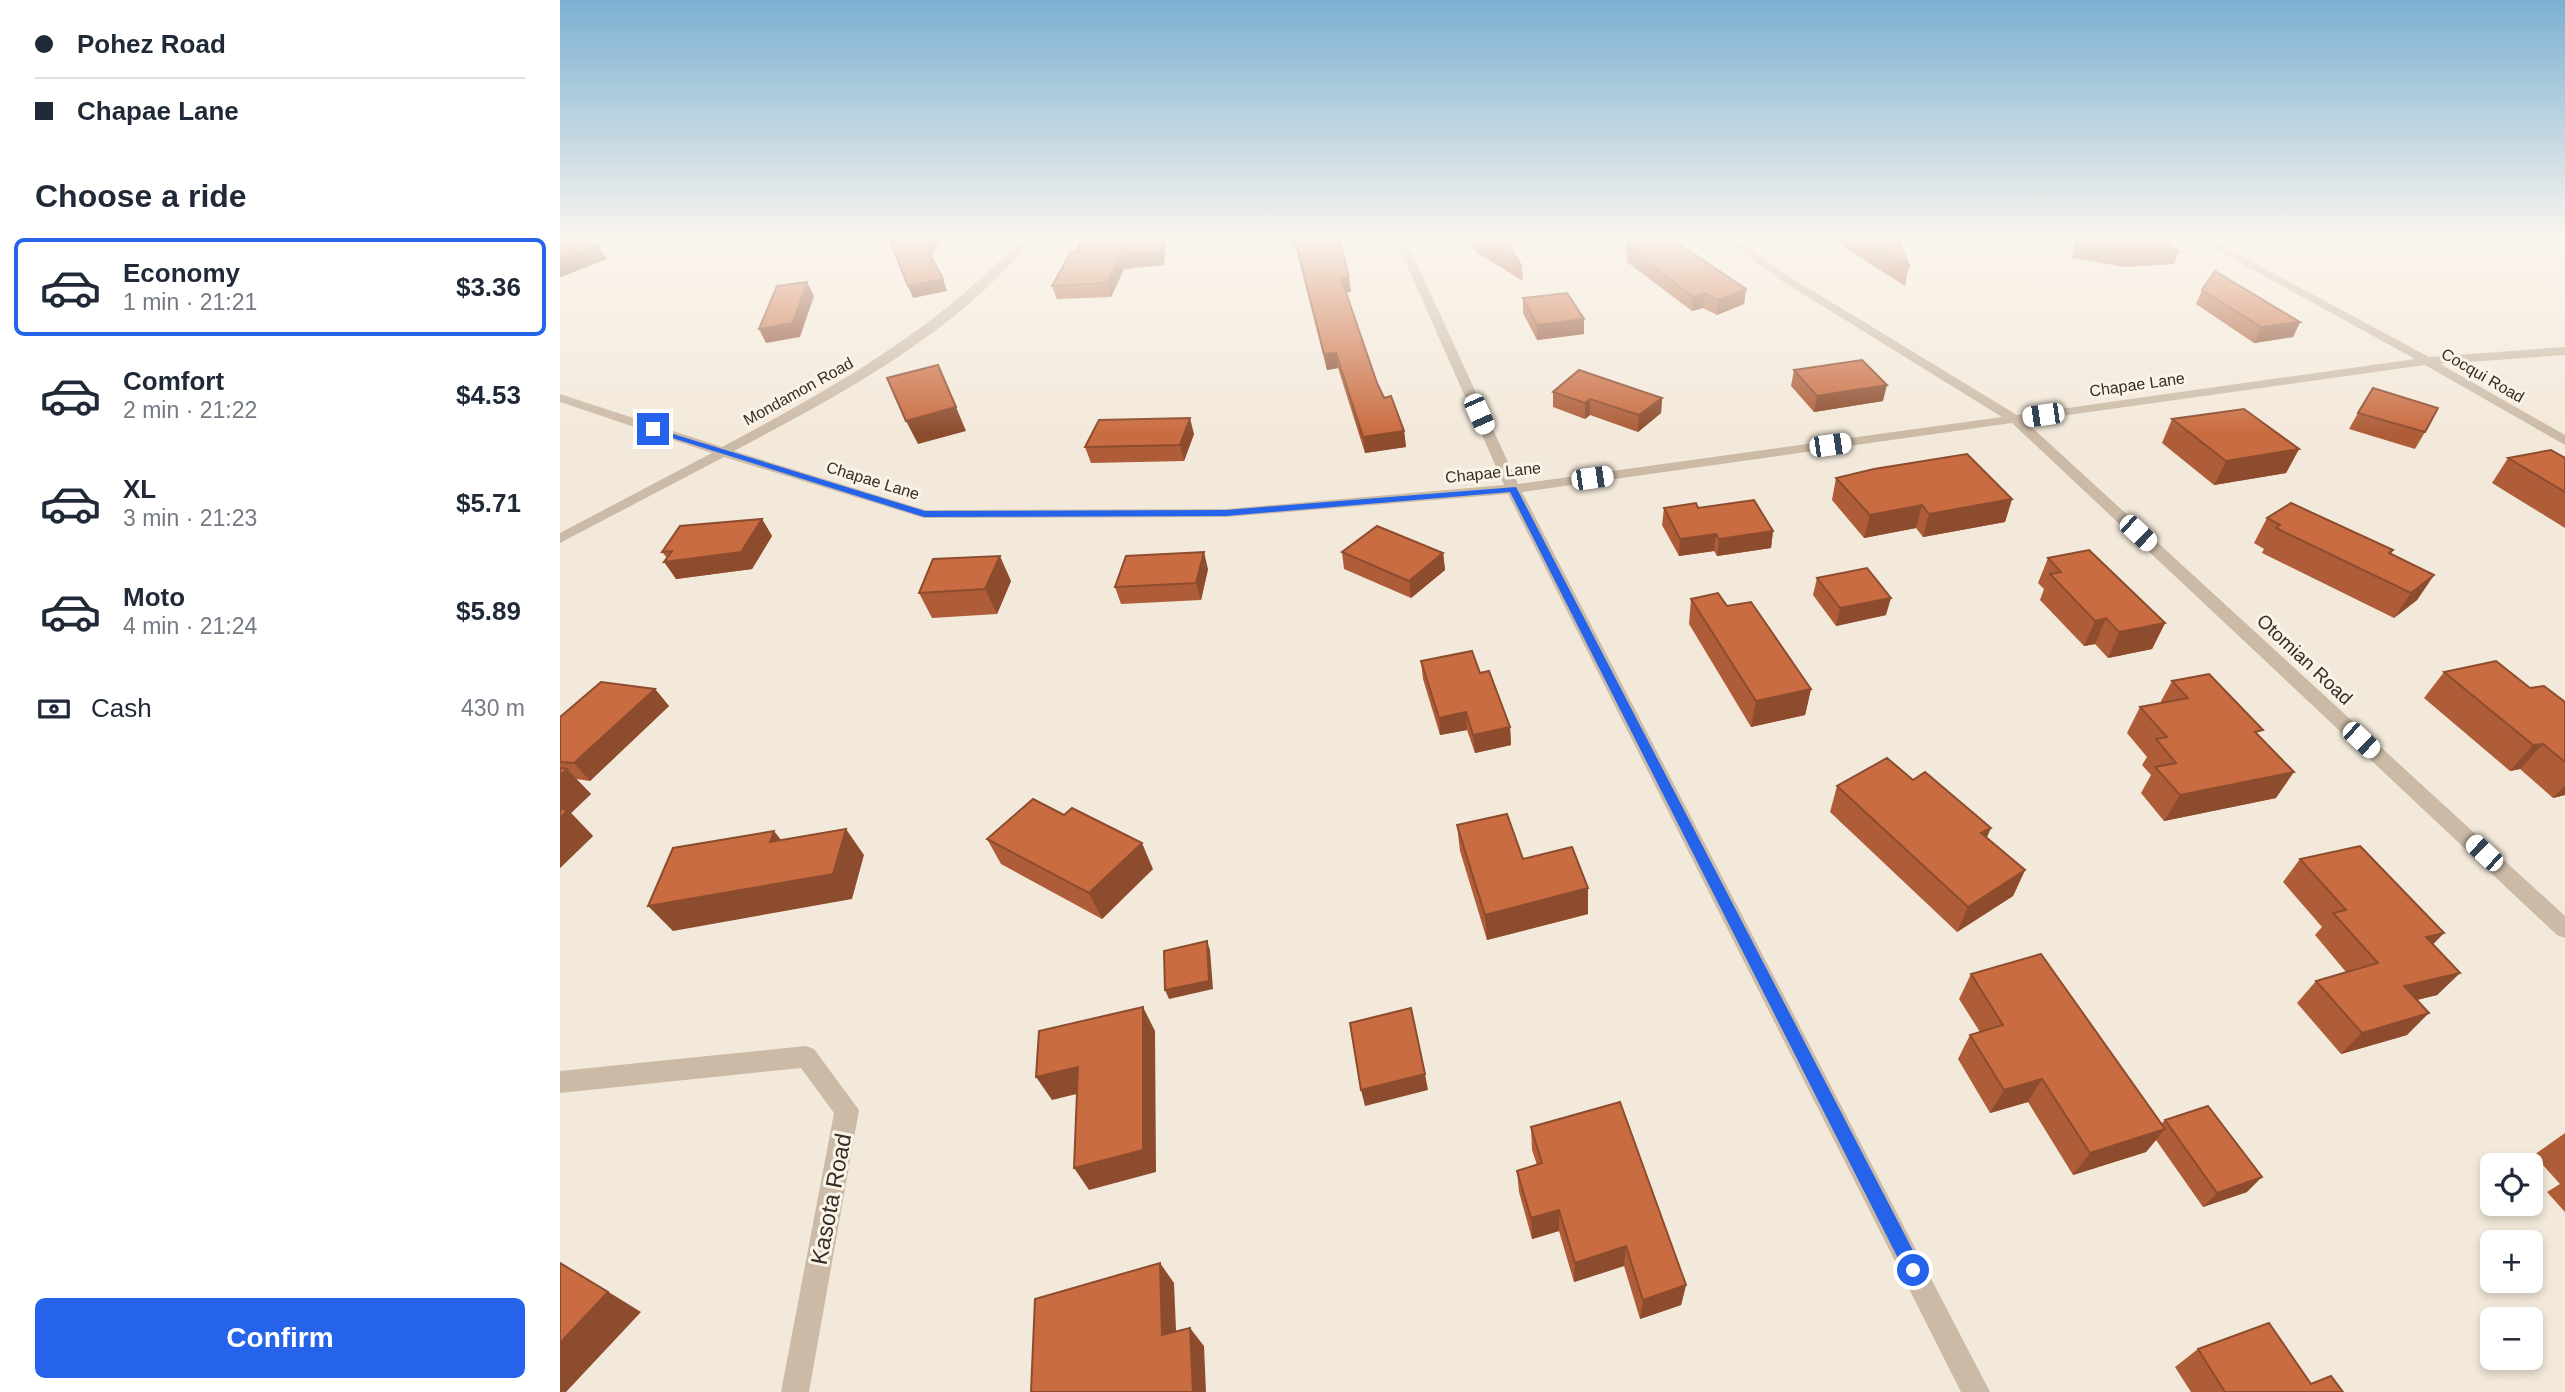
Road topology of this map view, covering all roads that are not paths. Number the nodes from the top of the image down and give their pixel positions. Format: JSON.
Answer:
{"nodes":[{"id":1,"x":964,"y":303,"type":"edge"},
{"id":2,"x":1429,"y":303,"type":"edge"},
{"id":3,"x":1827,"y":303,"type":"edge"},
{"id":4,"x":2320,"y":303,"type":"edge"},
{"id":5,"x":2565,"y":351,"type":"edge"},
{"id":6,"x":2427,"y":361,"type":"junction"},
{"id":7,"x":560,"y":398,"type":"edge"},
{"id":8,"x":2015,"y":419,"type":"junction"},
{"id":9,"x":2565,"y":441,"type":"edge"},
{"id":10,"x":723,"y":452,"type":"junction"},
{"id":11,"x":1513,"y":489,"type":"junction"},
{"id":12,"x":560,"y":539,"type":"edge"},
{"id":13,"x":2565,"y":929,"type":"edge"},
{"id":14,"x":560,"y":1082,"type":"edge"},
{"id":15,"x":795,"y":1392,"type":"edge"},
{"id":16,"x":1976,"y":1392,"type":"edge"}],
"edges":[{"from":1,"to":10,"type":"street","name":"Mondamon Road"},
{"from":2,"to":11,"type":"street"},
{"from":3,"to":8,"type":"street","name":"Otomian Road"},
{"from":4,"to":6,"type":"street","name":"Cocqui Road"},
{"from":5,"to":6,"type":"street","name":"Chapae Lane"},
{"from":6,"to":8,"type":"street","name":"Chapae Lane"},
{"from":6,"to":9,"type":"street","name":"Cocqui Road"},
{"from":7,"to":10,"type":"street","name":"Chapae Lane"},
{"from":8,"to":11,"type":"street","name":"Chapae Lane"},
{"from":8,"to":13,"type":"street","name":"Otomian Road"},
{"from":10,"to":11,"type":"street","name":"Chapae Lane"},
{"from":10,"to":12,"type":"street","name":"Mondamon Road"},
{"from":11,"to":16,"type":"street"},
{"from":14,"to":15,"type":"street","name":"Kasota Road"}]}
